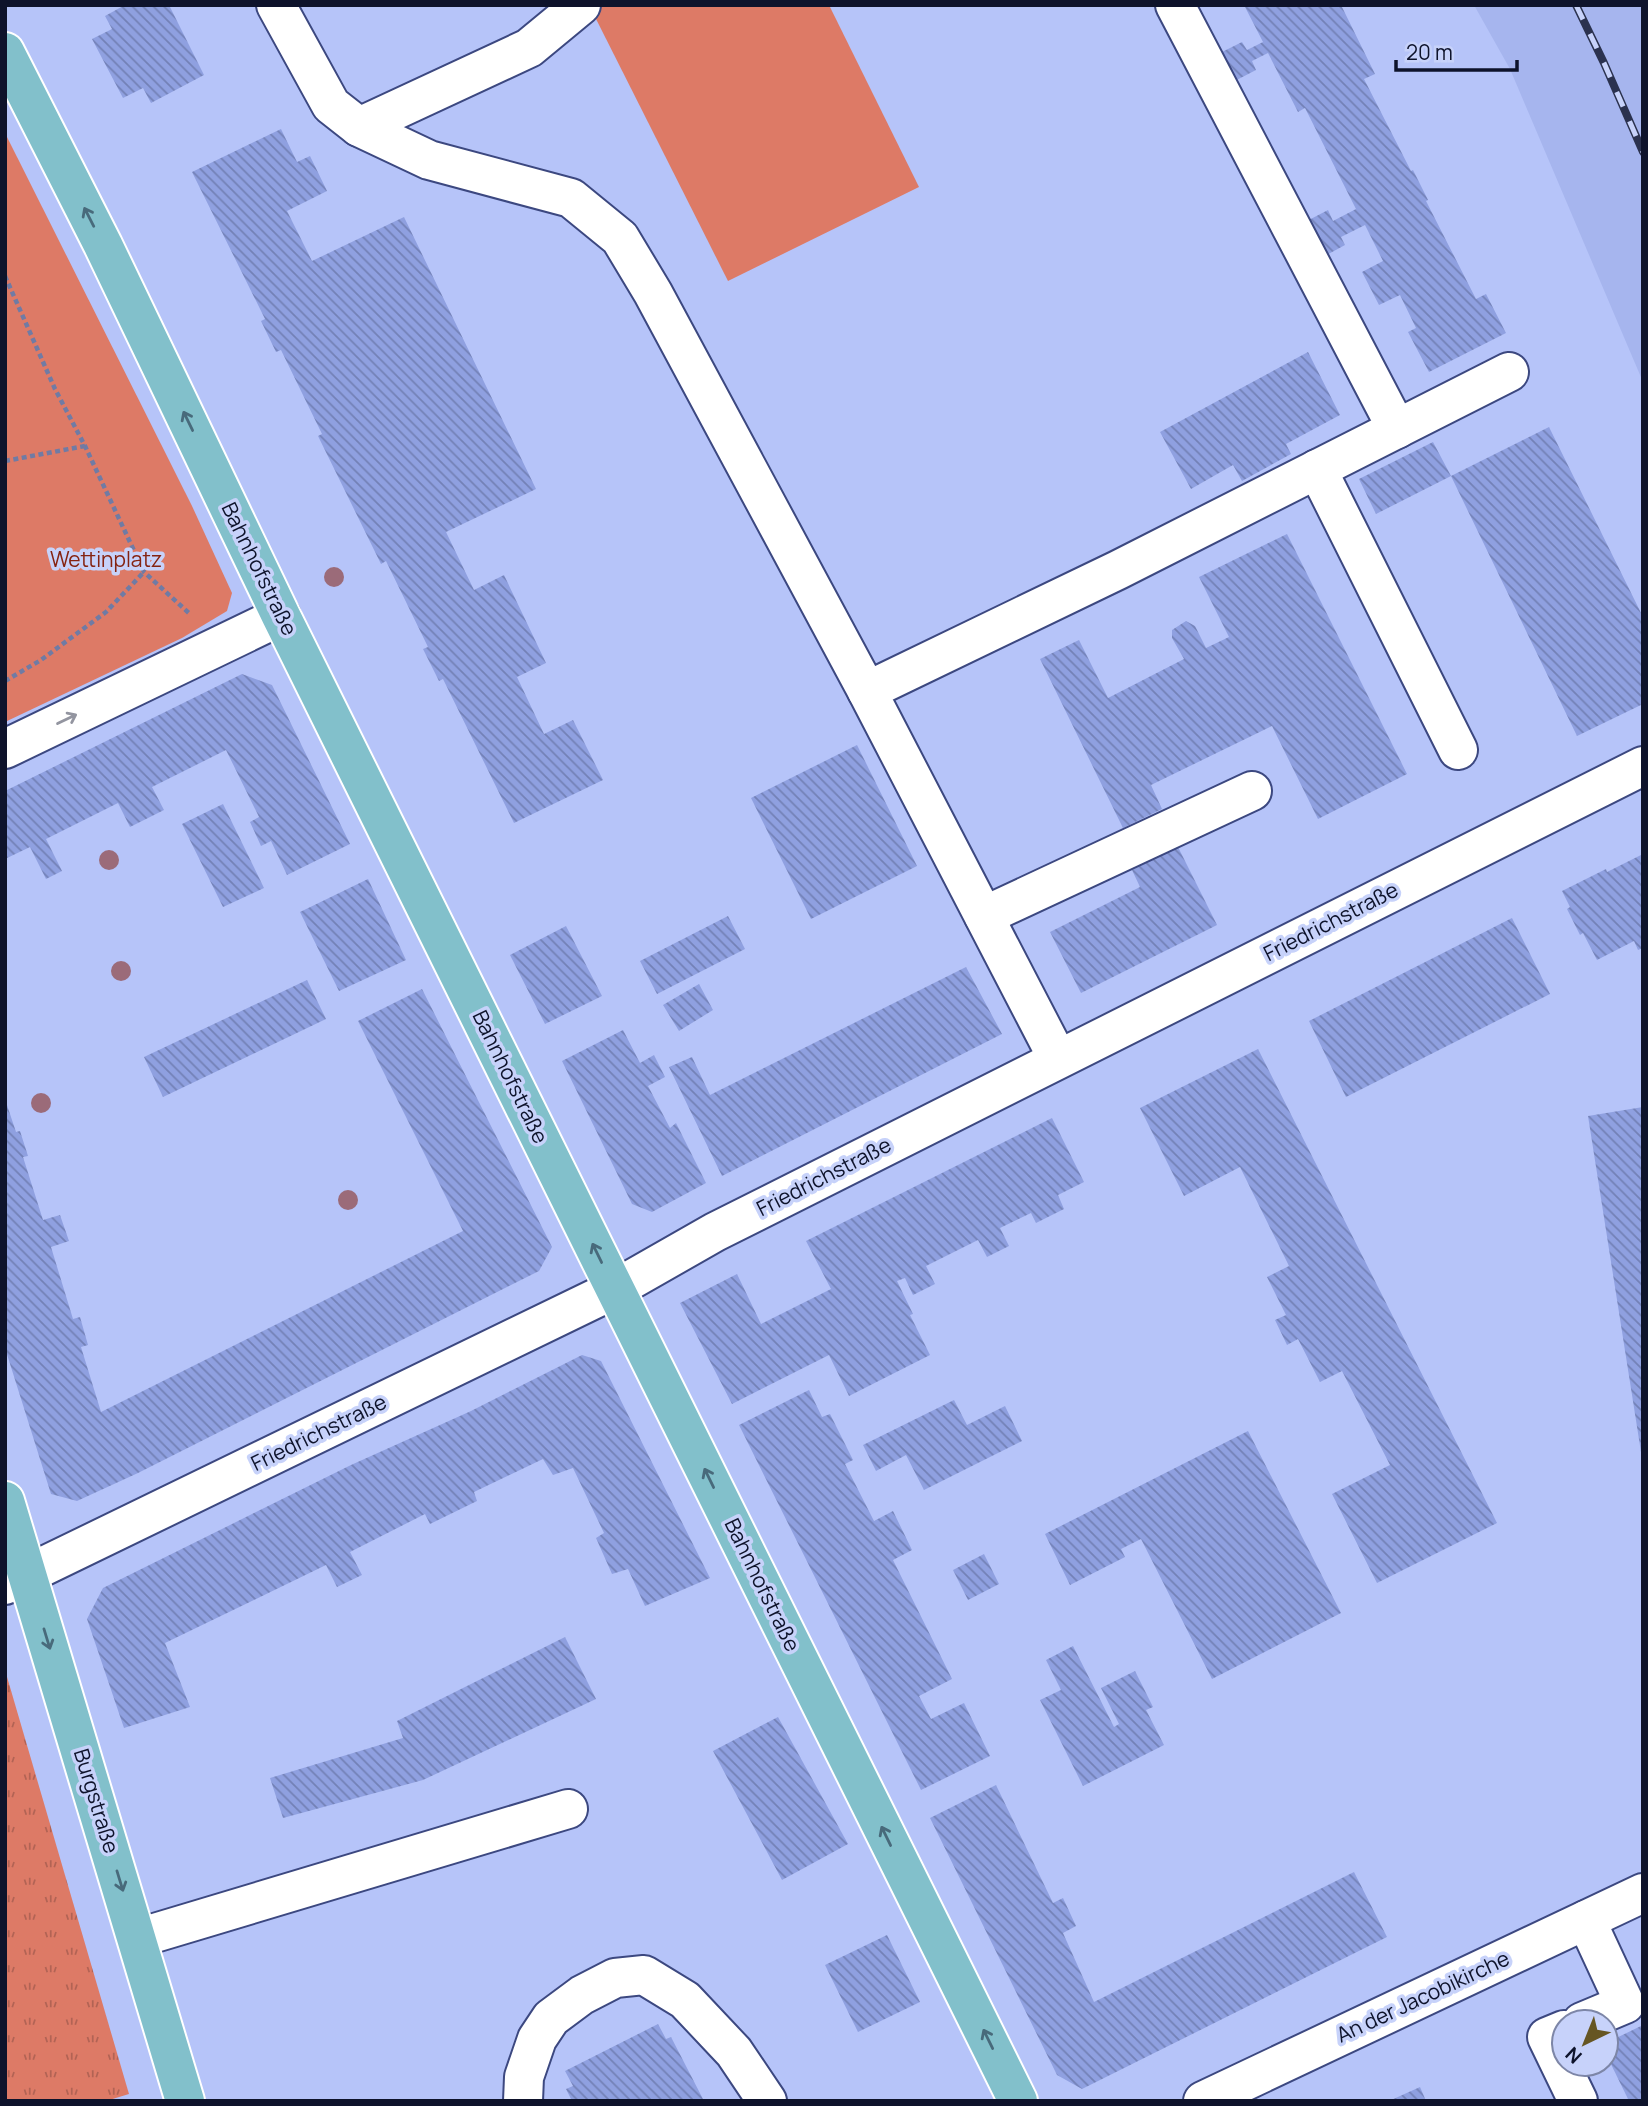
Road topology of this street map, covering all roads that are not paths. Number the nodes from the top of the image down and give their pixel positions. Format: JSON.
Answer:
{"nodes":[{"id":1,"x":276,"y":5,"type":"edge"},
{"id":2,"x":581,"y":5,"type":"edge"},
{"id":3,"x":1175,"y":5,"type":"edge"},
{"id":4,"x":5,"y":52,"type":"edge"},
{"id":5,"x":359,"y":127,"type":"junction"},
{"id":6,"x":1509,"y":372,"type":"dead end"},
{"id":7,"x":1397,"y":429,"type":"junction"},
{"id":8,"x":1317,"y":469,"type":"junction"},
{"id":9,"x":281,"y":616,"type":"junction"},
{"id":10,"x":867,"y":691,"type":"junction"},
{"id":11,"x":5,"y":749,"type":"edge"},
{"id":12,"x":1458,"y":750,"type":"dead end"},
{"id":13,"x":1643,"y":766,"type":"edge"},
{"id":14,"x":1252,"y":791,"type":"dead end"},
{"id":15,"x":984,"y":916,"type":"junction"},
{"id":16,"x":1058,"y":1059,"type":"junction"},
{"id":17,"x":615,"y":1289,"type":"junction"},
{"id":18,"x":5,"y":1501,"type":"edge"},
{"id":19,"x":16,"y":1580,"type":"edge"},
{"id":20,"x":568,"y":1809,"type":"dead end"},
{"id":21,"x":1643,"y":1893,"type":"edge"},
{"id":22,"x":1586,"y":1920,"type":"junction"},
{"id":23,"x":138,"y":1938,"type":"junction"},
{"id":24,"x":1615,"y":2008,"type":"edge"},
{"id":25,"x":1567,"y":2078,"type":"edge"},
{"id":26,"x":185,"y":2101,"type":"edge"},
{"id":27,"x":523,"y":2101,"type":"edge"},
{"id":28,"x":766,"y":2101,"type":"edge"},
{"id":29,"x":1018,"y":2101,"type":"edge"},
{"id":30,"x":1203,"y":2101,"type":"edge"},
{"id":31,"x":1578,"y":2101,"type":"edge"}],
"edges":[{"from":1,"to":5,"type":"street"},
{"from":2,"to":5,"type":"street"},
{"from":3,"to":7,"type":"street"},
{"from":9,"to":4,"type":"main road","name":"Bahnhofstraße","one_way":true},
{"from":5,"to":10,"type":"street"},
{"from":6,"to":7,"type":"street"},
{"from":7,"to":8,"type":"street"},
{"from":8,"to":10,"type":"street"},
{"from":8,"to":12,"type":"street"},
{"from":11,"to":9,"type":"street","one_way":true},
{"from":17,"to":9,"type":"main road","name":"Bahnhofstraße","one_way":true},
{"from":10,"to":15,"type":"street"},
{"from":13,"to":16,"type":"street","name":"Friedrichstraße"},
{"from":14,"to":15,"type":"street"},
{"from":15,"to":16,"type":"street"},
{"from":16,"to":17,"type":"street","name":"Friedrichstraße"},
{"from":17,"to":19,"type":"street","name":"Friedrichstraße"},
{"from":29,"to":17,"type":"main road","name":"Bahnhofstraße","one_way":true},
{"from":18,"to":19,"type":"main road","name":"Burgstraße"},
{"from":19,"to":23,"type":"main road","name":"Burgstraße","one_way":true},
{"from":20,"to":23,"type":"street"},
{"from":21,"to":22,"type":"street","name":"An der Jacobikirche"},
{"from":22,"to":24,"type":"street"},
{"from":22,"to":30,"type":"street","name":"An der Jacobikirche"},
{"from":23,"to":26,"type":"main road","name":"Burgstraße"},
{"from":25,"to":31,"type":"street"},
{"from":27,"to":28,"type":"street"}]}
